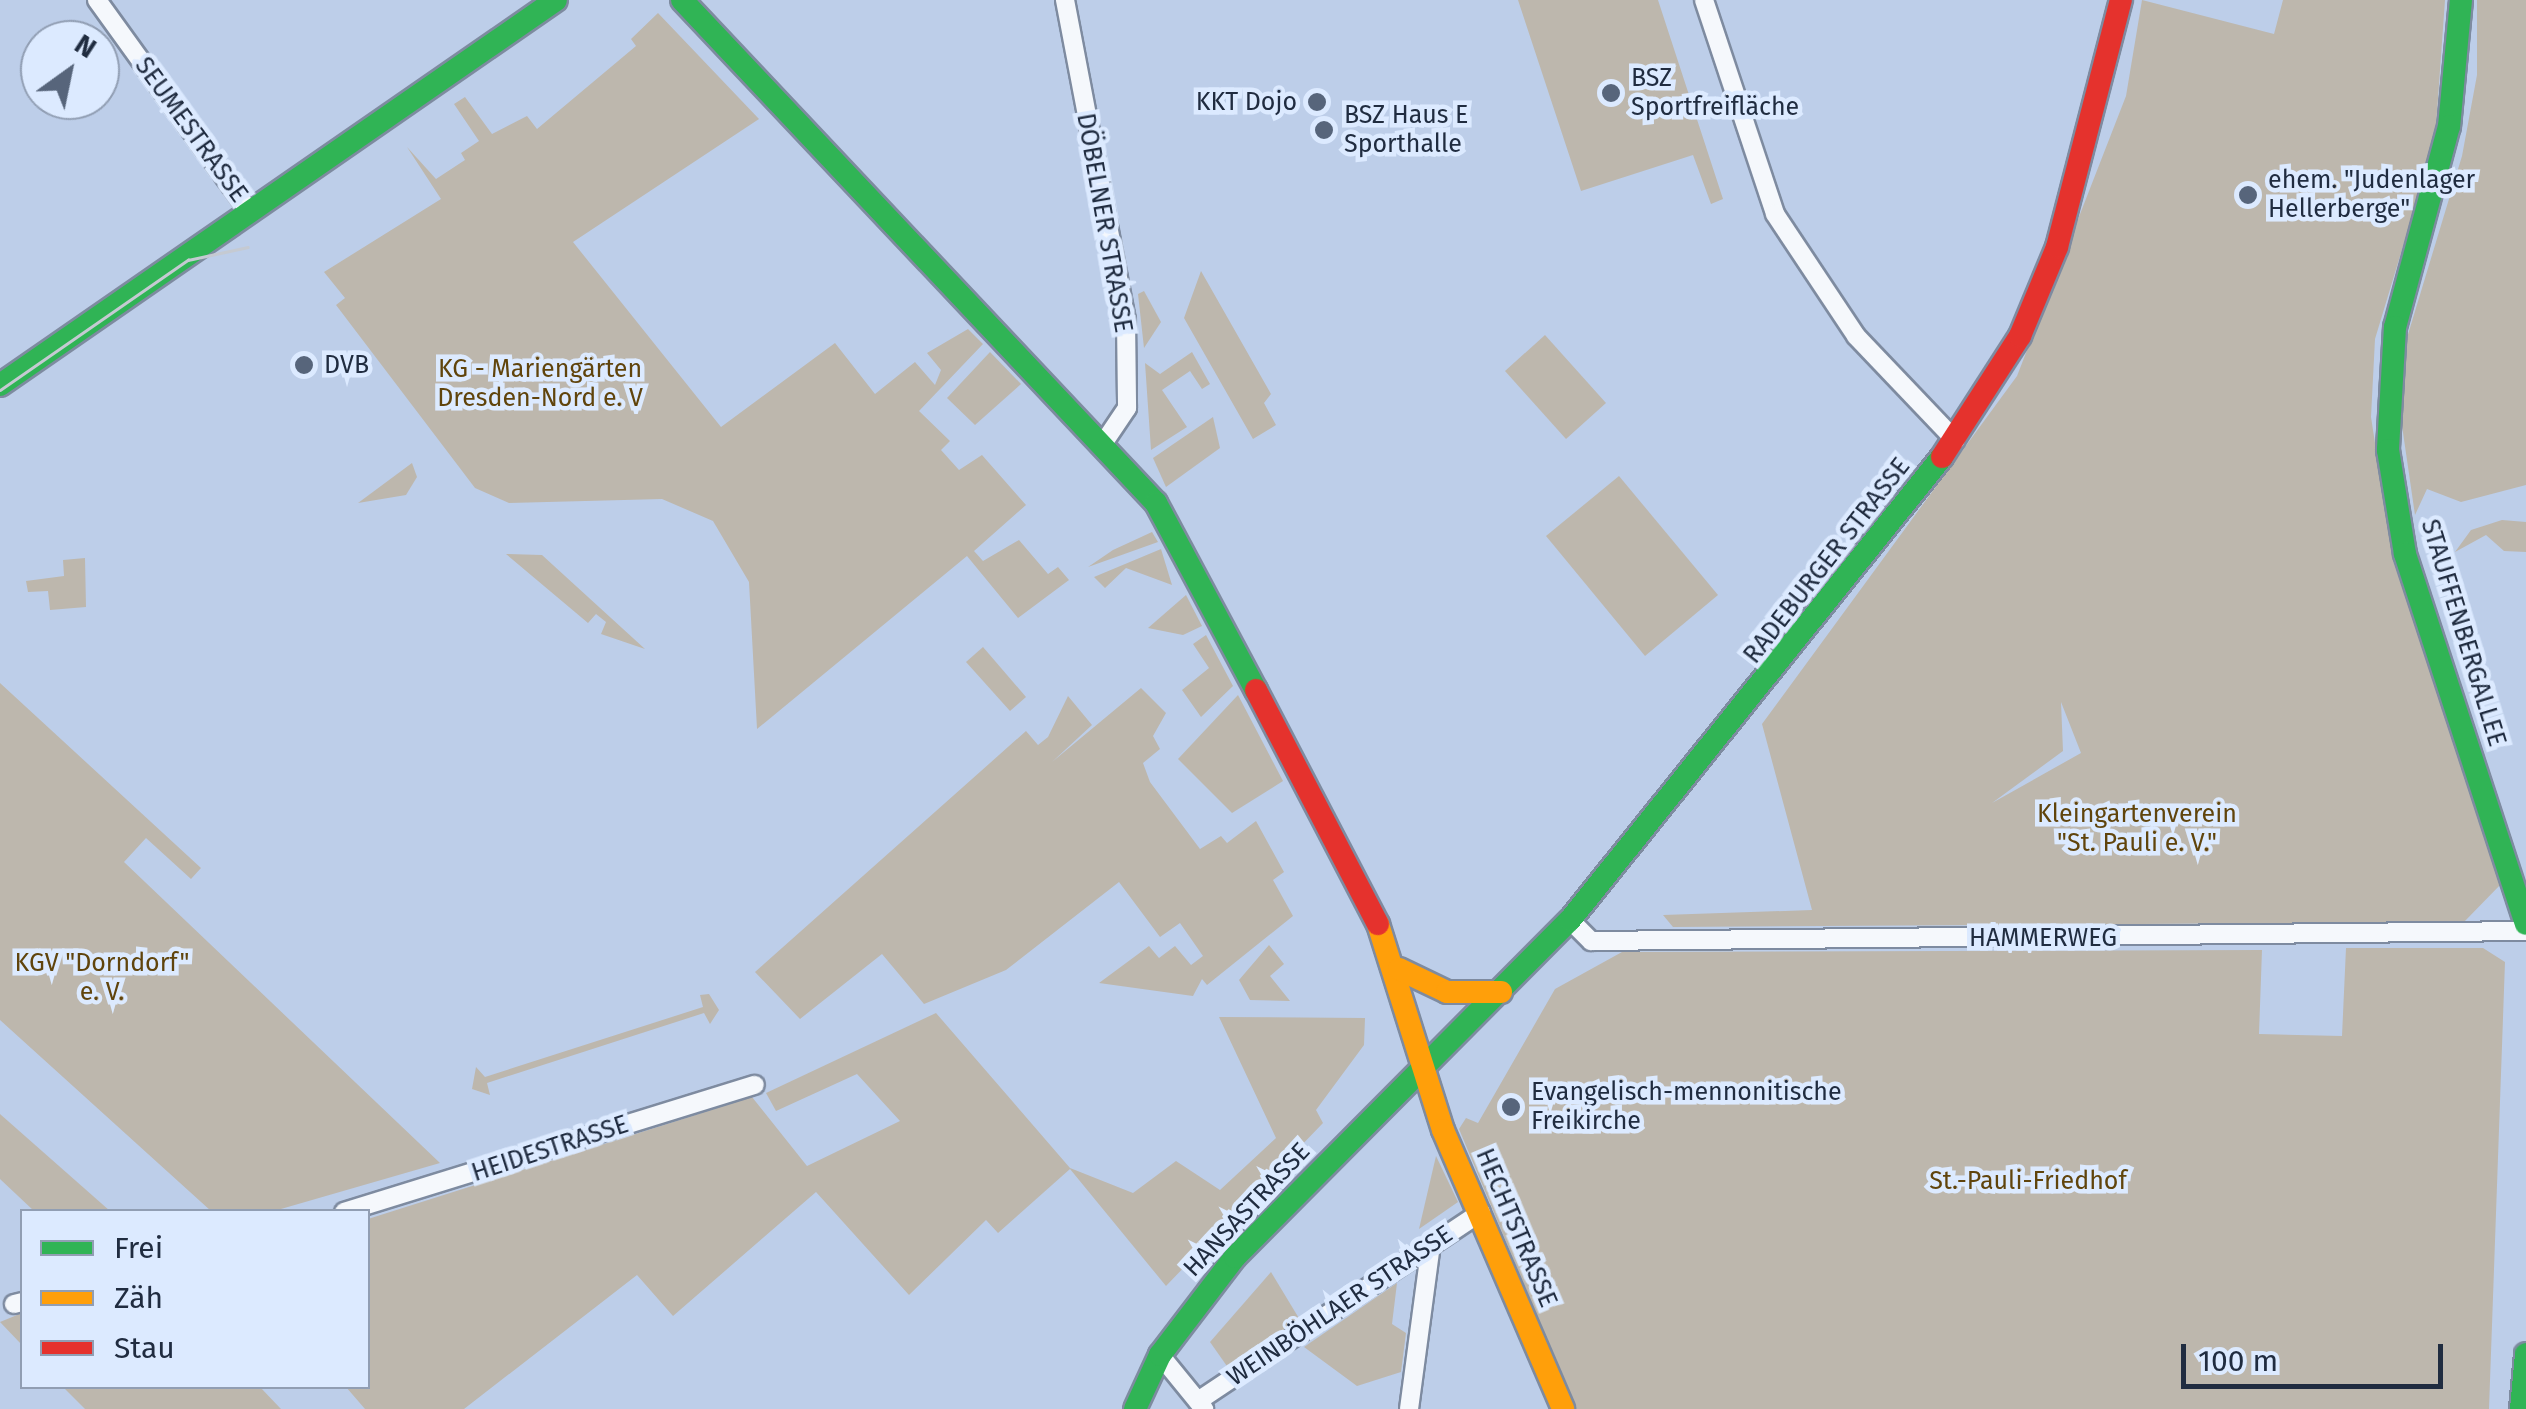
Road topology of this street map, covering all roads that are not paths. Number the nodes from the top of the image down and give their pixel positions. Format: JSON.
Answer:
{"nodes":[{"id":1,"x":97,"y":0,"type":"edge"},
{"id":2,"x":556,"y":0,"type":"edge"},
{"id":3,"x":682,"y":0,"type":"edge"},
{"id":4,"x":1065,"y":0,"type":"edge"},
{"id":5,"x":1704,"y":0,"type":"edge"},
{"id":6,"x":2121,"y":0,"type":"edge"},
{"id":7,"x":2460,"y":0,"type":"edge"},
{"id":8,"x":250,"y":211,"type":"junction"},
{"id":9,"x":0,"y":385,"type":"edge"},
{"id":10,"x":1954,"y":440,"type":"junction"},
{"id":11,"x":1105,"y":441,"type":"junction"},
{"id":12,"x":1570,"y":920,"type":"junction"},
{"id":13,"x":2526,"y":928,"type":"edge"},
{"id":14,"x":1399,"y":969,"type":"junction"},
{"id":15,"x":1500,"y":992,"type":"junction"},
{"id":16,"x":1424,"y":1067,"type":"junction"},
{"id":17,"x":755,"y":1085,"type":"dead end"},
{"id":18,"x":354,"y":1209,"type":"edge"},
{"id":19,"x":1481,"y":1212,"type":"junction"},
{"id":20,"x":1430,"y":1244,"type":"junction"},
{"id":21,"x":2526,"y":1354,"type":"edge"},
{"id":22,"x":1160,"y":1355,"type":"junction"},
{"id":23,"x":1201,"y":1405,"type":"edge"},
{"id":24,"x":1135,"y":1409,"type":"edge"},
{"id":25,"x":1408,"y":1409,"type":"edge"},
{"id":26,"x":1563,"y":1409,"type":"edge"},
{"id":27,"x":2521,"y":1409,"type":"edge"}],
"edges":[{"from":1,"to":8,"type":"street","name":"SEUMESTRASSE"},
{"from":2,"to":8,"type":"main road"},
{"from":3,"to":11,"type":"main road","name":"HECHTSTRASSE"},
{"from":4,"to":11,"type":"street","name":"DÖBELNER STRASSE"},
{"from":5,"to":10,"type":"street"},
{"from":6,"to":10,"type":"main road","name":"RADEBURGER STRASSE"},
{"from":7,"to":13,"type":"main road","name":"STAUFFENBERGALLEE"},
{"from":8,"to":9,"type":"main road"},
{"from":10,"to":12,"type":"main road","name":"RADEBURGER STRASSE"},
{"from":11,"to":14,"type":"main road","name":"HECHTSTRASSE"},
{"from":12,"to":13,"type":"street","name":"HAMMERWEG"},
{"from":12,"to":15,"type":"main road","name":"RADEBURGER STRASSE"},
{"from":14,"to":15,"type":"main road"},
{"from":14,"to":16,"type":"main road","name":"HECHTSTRASSE"},
{"from":15,"to":16,"type":"main road","name":"RADEBURGER STRASSE"},
{"from":16,"to":19,"type":"main road","name":"HECHTSTRASSE"},
{"from":16,"to":22,"type":"main road","name":"HANSASTRASSE"},
{"from":17,"to":18,"type":"street","name":"HEIDESTRASSE"},
{"from":19,"to":20,"type":"street","name":"WEINBÖHLAER STRASSE"},
{"from":19,"to":26,"type":"main road","name":"HECHTSTRASSE"},
{"from":20,"to":23,"type":"street","name":"WEINBÖHLAER STRASSE"},
{"from":20,"to":25,"type":"street"},
{"from":21,"to":27,"type":"main road"},
{"from":22,"to":23,"type":"street","name":"WEINBÖHLAER STRASSE"},
{"from":22,"to":24,"type":"main road","name":"HANSASTRASSE"}]}
